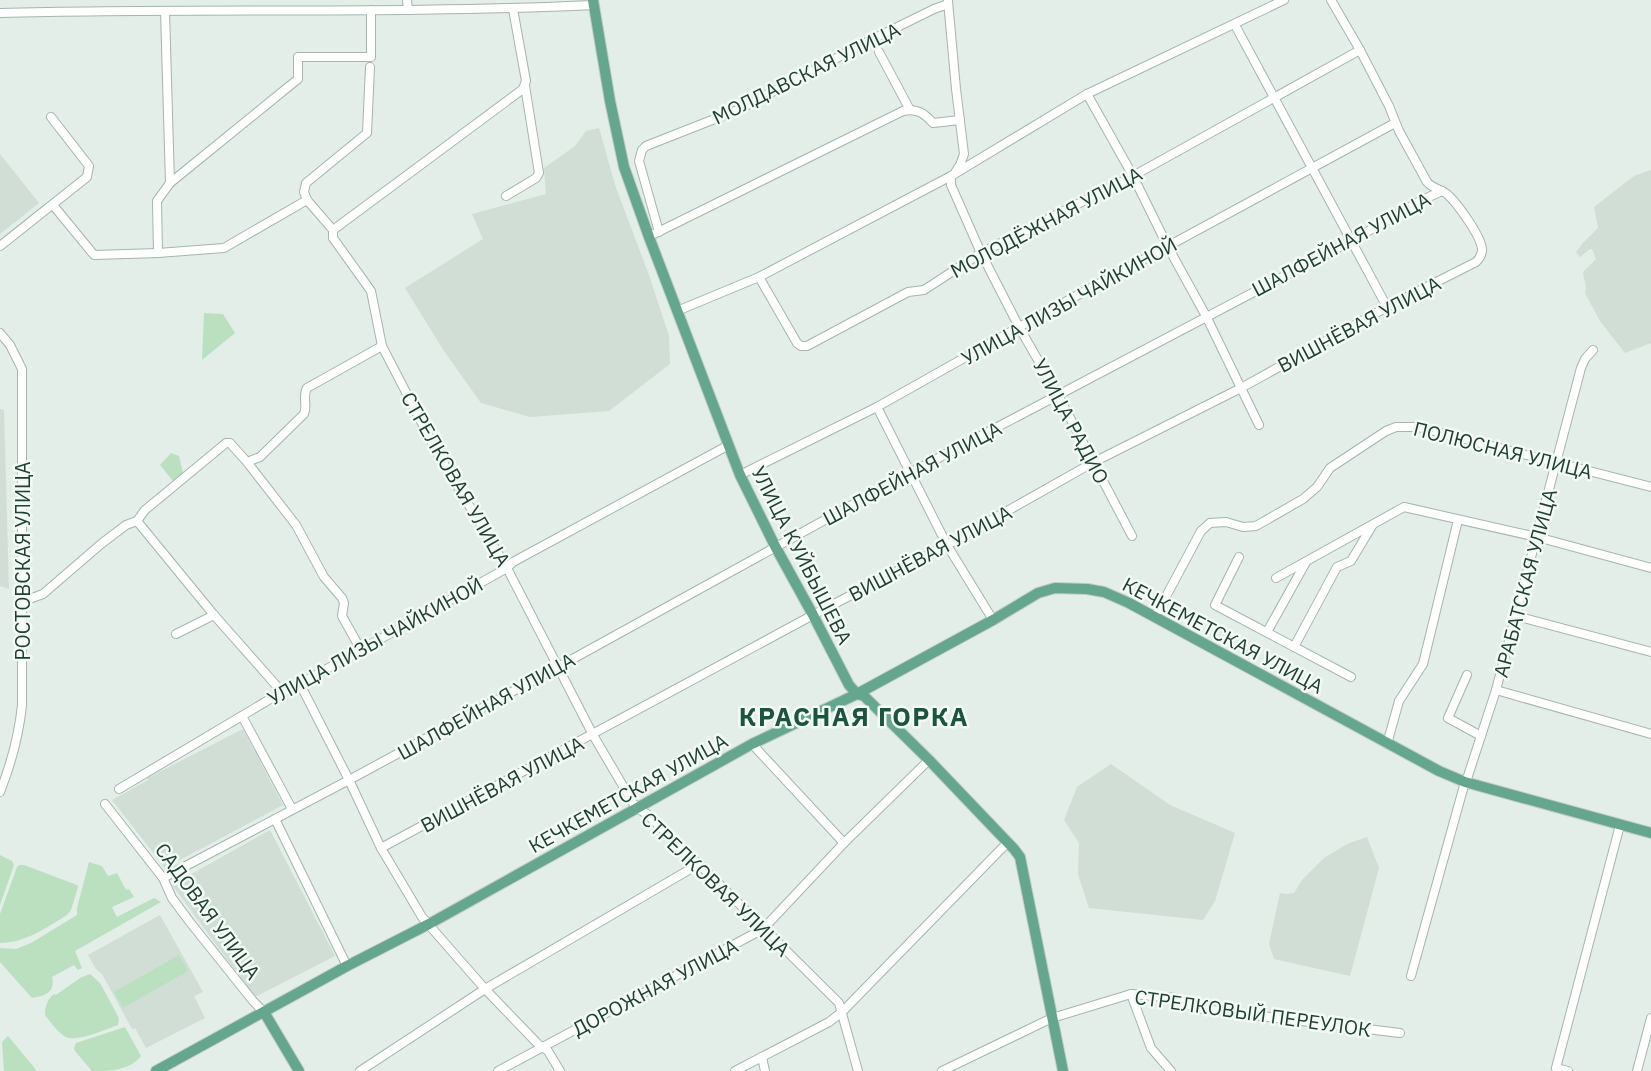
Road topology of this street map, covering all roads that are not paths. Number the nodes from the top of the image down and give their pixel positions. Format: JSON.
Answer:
{"nodes":[{"id":1,"x":407,"y":0,"type":"edge"},
{"id":2,"x":1284,"y":0,"type":"edge"},
{"id":3,"x":1331,"y":0,"type":"edge"},
{"id":4,"x":593,"y":2,"type":"edge"},
{"id":5,"x":948,"y":2,"type":"edge"},
{"id":6,"x":513,"y":9,"type":"junction"},
{"id":7,"x":371,"y":10,"type":"junction"},
{"id":8,"x":408,"y":10,"type":"junction"},
{"id":9,"x":165,"y":11,"type":"junction"},
{"id":10,"x":0,"y":13,"type":"edge"},
{"id":11,"x":1234,"y":25,"type":"junction"},
{"id":12,"x":1360,"y":50,"type":"junction"},
{"id":13,"x":879,"y":52,"type":"dead end"},
{"id":14,"x":370,"y":67,"type":"dead end"},
{"id":15,"x":525,"y":84,"type":"junction"},
{"id":16,"x":1087,"y":94,"type":"junction"},
{"id":17,"x":1274,"y":97,"type":"junction"},
{"id":18,"x":910,"y":110,"type":"junction"},
{"id":19,"x":51,"y":117,"type":"dead end"},
{"id":20,"x":960,"y":120,"type":"junction"},
{"id":21,"x":1395,"y":123,"type":"junction"},
{"id":22,"x":1312,"y":169,"type":"junction"},
{"id":23,"x":1133,"y":176,"type":"junction"},
{"id":24,"x":948,"y":177,"type":"junction"},
{"id":25,"x":170,"y":183,"type":"junction"},
{"id":26,"x":1442,"y":191,"type":"junction"},
{"id":27,"x":506,"y":196,"type":"dead end"},
{"id":28,"x":307,"y":200,"type":"junction"},
{"id":29,"x":53,"y":205,"type":"junction"},
{"id":30,"x":333,"y":230,"type":"junction"},
{"id":31,"x":654,"y":234,"type":"junction"},
{"id":32,"x":1351,"y":241,"type":"junction"},
{"id":33,"x":0,"y":246,"type":"edge"},
{"id":34,"x":1168,"y":247,"type":"junction"},
{"id":35,"x":158,"y":253,"type":"junction"},
{"id":36,"x":981,"y":253,"type":"junction"},
{"id":37,"x":759,"y":277,"type":"junction"},
{"id":38,"x":1387,"y":307,"type":"junction"},
{"id":39,"x":677,"y":311,"type":"junction"},
{"id":40,"x":1206,"y":316,"type":"junction"},
{"id":41,"x":1019,"y":327,"type":"junction"},
{"id":42,"x":0,"y":333,"type":"edge"},
{"id":43,"x":382,"y":346,"type":"junction"},
{"id":44,"x":1593,"y":350,"type":"dead end"},
{"id":45,"x":1241,"y":388,"type":"junction"},
{"id":46,"x":1058,"y":395,"type":"junction"},
{"id":47,"x":877,"y":407,"type":"junction"},
{"id":48,"x":1259,"y":425,"type":"dead end"},
{"id":49,"x":727,"y":446,"type":"junction"},
{"id":50,"x":248,"y":462,"type":"junction"},
{"id":51,"x":1094,"y":462,"type":"junction"},
{"id":52,"x":1556,"y":462,"type":"junction"},
{"id":53,"x":910,"y":473,"type":"junction"},
{"id":54,"x":740,"y":475,"type":"junction"},
{"id":55,"x":1651,"y":487,"type":"edge"},
{"id":56,"x":1458,"y":520,"type":"junction"},
{"id":57,"x":137,"y":521,"type":"junction"},
{"id":58,"x":1372,"y":524,"type":"junction"},
{"id":59,"x":1132,"y":536,"type":"dead end"},
{"id":60,"x":1537,"y":537,"type":"junction"},
{"id":61,"x":947,"y":545,"type":"junction"},
{"id":62,"x":775,"y":546,"type":"junction"},
{"id":63,"x":1239,"y":557,"type":"dead end"},
{"id":64,"x":1306,"y":561,"type":"junction"},
{"id":65,"x":507,"y":568,"type":"junction"},
{"id":66,"x":1651,"y":568,"type":"edge"},
{"id":67,"x":1276,"y":578,"type":"dead end"},
{"id":68,"x":21,"y":602,"type":"junction"},
{"id":69,"x":214,"y":615,"type":"junction"},
{"id":70,"x":813,"y":615,"type":"junction"},
{"id":71,"x":1516,"y":616,"type":"junction"},
{"id":72,"x":1155,"y":617,"type":"junction"},
{"id":73,"x":993,"y":620,"type":"junction"},
{"id":74,"x":1267,"y":632,"type":"junction"},
{"id":75,"x":176,"y":634,"type":"dead end"},
{"id":76,"x":1294,"y":647,"type":"junction"},
{"id":77,"x":361,"y":650,"type":"junction"},
{"id":78,"x":1651,"y":652,"type":"edge"},
{"id":79,"x":558,"y":667,"type":"junction"},
{"id":80,"x":1467,"y":675,"type":"dead end"},
{"id":81,"x":1351,"y":677,"type":"dead end"},
{"id":82,"x":300,"y":684,"type":"junction"},
{"id":83,"x":1496,"y":690,"type":"junction"},
{"id":84,"x":282,"y":692,"type":"junction"},
{"id":85,"x":857,"y":694,"type":"junction"},
{"id":86,"x":242,"y":716,"type":"junction"},
{"id":87,"x":1651,"y":734,"type":"edge"},
{"id":88,"x":593,"y":735,"type":"junction"},
{"id":89,"x":1481,"y":736,"type":"junction"},
{"id":90,"x":752,"y":744,"type":"junction"},
{"id":91,"x":1387,"y":744,"type":"junction"},
{"id":92,"x":928,"y":760,"type":"junction"},
{"id":93,"x":349,"y":780,"type":"junction"},
{"id":94,"x":1466,"y":782,"type":"junction"},
{"id":95,"x":119,"y":789,"type":"dead end"},
{"id":96,"x":0,"y":792,"type":"edge"},
{"id":97,"x":105,"y":804,"type":"dead end"},
{"id":98,"x":638,"y":809,"type":"junction"},
{"id":99,"x":292,"y":810,"type":"junction"},
{"id":100,"x":275,"y":819,"type":"junction"},
{"id":101,"x":1620,"y":825,"type":"junction"},
{"id":102,"x":1651,"y":833,"type":"edge"},
{"id":103,"x":1008,"y":842,"type":"junction"},
{"id":104,"x":844,"y":843,"type":"junction"},
{"id":105,"x":381,"y":849,"type":"junction"},
{"id":106,"x":699,"y":864,"type":"junction"},
{"id":107,"x":163,"y":878,"type":"junction"},
{"id":108,"x":429,"y":924,"type":"junction"},
{"id":109,"x":763,"y":928,"type":"junction"},
{"id":110,"x":347,"y":966,"type":"junction"},
{"id":111,"x":1411,"y":976,"type":"dead end"},
{"id":112,"x":485,"y":989,"type":"junction"},
{"id":113,"x":1131,"y":994,"type":"junction"},
{"id":114,"x":264,"y":1012,"type":"junction"},
{"id":115,"x":842,"y":1012,"type":"junction"},
{"id":116,"x":1052,"y":1018,"type":"junction"},
{"id":117,"x":1651,"y":1018,"type":"edge"},
{"id":118,"x":1400,"y":1033,"type":"dead end"},
{"id":119,"x":542,"y":1048,"type":"junction"},
{"id":120,"x":762,"y":1057,"type":"junction"},
{"id":121,"x":156,"y":1071,"type":"edge"},
{"id":122,"x":298,"y":1071,"type":"edge"},
{"id":123,"x":360,"y":1071,"type":"edge"},
{"id":124,"x":498,"y":1071,"type":"edge"},
{"id":125,"x":560,"y":1071,"type":"edge"},
{"id":126,"x":735,"y":1071,"type":"edge"},
{"id":127,"x":765,"y":1071,"type":"edge"},
{"id":128,"x":858,"y":1071,"type":"edge"},
{"id":129,"x":942,"y":1071,"type":"edge"},
{"id":130,"x":1063,"y":1071,"type":"edge"},
{"id":131,"x":1171,"y":1071,"type":"edge"},
{"id":132,"x":1568,"y":1071,"type":"edge"},
{"id":133,"x":1637,"y":1071,"type":"edge"}],
"edges":[{"from":1,"to":8,"type":"street"},
{"from":2,"to":11,"type":"street"},
{"from":3,"to":12,"type":"street"},
{"from":4,"to":6,"type":"street"},
{"from":4,"to":31,"type":"main road","name":"УЛИЦА КУЙБЫШЕВА"},
{"from":5,"to":20,"type":"street"},
{"from":5,"to":31,"type":"street","name":"МОЛДАВСКАЯ УЛИЦА"},
{"from":6,"to":8,"type":"street"},
{"from":6,"to":15,"type":"street"},
{"from":7,"to":8,"type":"street"},
{"from":7,"to":9,"type":"street"},
{"from":7,"to":25,"type":"street"},
{"from":9,"to":10,"type":"street"},
{"from":9,"to":25,"type":"street"},
{"from":11,"to":16,"type":"street"},
{"from":11,"to":17,"type":"street"},
{"from":12,"to":17,"type":"street","name":"МОЛОДЁЖНАЯ УЛИЦА"},
{"from":12,"to":21,"type":"street"},
{"from":13,"to":18,"type":"street"},
{"from":14,"to":28,"type":"street"},
{"from":15,"to":27,"type":"street"},
{"from":15,"to":30,"type":"street"},
{"from":16,"to":23,"type":"street"},
{"from":16,"to":24,"type":"street"},
{"from":17,"to":22,"type":"street"},
{"from":17,"to":23,"type":"street","name":"МОЛОДЁЖНАЯ УЛИЦА"},
{"from":18,"to":20,"type":"street"},
{"from":18,"to":31,"type":"street"},
{"from":19,"to":29,"type":"street"},
{"from":20,"to":24,"type":"street"},
{"from":21,"to":22,"type":"street","name":"УЛИЦА ЛИЗЫ ЧАЙКИНОЙ"},
{"from":21,"to":26,"type":"street"},
{"from":22,"to":32,"type":"street"},
{"from":22,"to":34,"type":"street","name":"УЛИЦА ЛИЗЫ ЧАЙКИНОЙ"},
{"from":23,"to":34,"type":"street"},
{"from":23,"to":36,"type":"street","name":"МОЛОДЁЖНАЯ УЛИЦА"},
{"from":24,"to":36,"type":"street","name":"УЛИЦА РАДИО"},
{"from":24,"to":37,"type":"street"},
{"from":25,"to":35,"type":"street"},
{"from":26,"to":32,"type":"street","name":"ШАЛФЕЙНАЯ УЛИЦА"},
{"from":26,"to":38,"type":"street","name":"ВИШНЁВАЯ УЛИЦА"},
{"from":28,"to":30,"type":"street","name":"СТРЕЛКОВАЯ УЛИЦА"},
{"from":28,"to":35,"type":"street"},
{"from":29,"to":33,"type":"street"},
{"from":29,"to":35,"type":"street"},
{"from":30,"to":43,"type":"street","name":"СТРЕЛКОВАЯ УЛИЦА"},
{"from":31,"to":39,"type":"main road","name":"УЛИЦА КУЙБЫШЕВА"},
{"from":32,"to":38,"type":"street"},
{"from":32,"to":40,"type":"street","name":"ШАЛФЕЙНАЯ УЛИЦА"},
{"from":34,"to":40,"type":"street"},
{"from":34,"to":41,"type":"street","name":"УЛИЦА ЛИЗЫ ЧАЙКИНОЙ"},
{"from":36,"to":37,"type":"street","name":"МОЛОДЁЖНАЯ УЛИЦА"},
{"from":36,"to":41,"type":"street","name":"УЛИЦА РАДИО"},
{"from":37,"to":39,"type":"street"},
{"from":38,"to":45,"type":"street","name":"ВИШНЁВАЯ УЛИЦА"},
{"from":39,"to":49,"type":"main road","name":"УЛИЦА КУЙБЫШЕВА"},
{"from":40,"to":45,"type":"street"},
{"from":40,"to":46,"type":"street","name":"ШАЛФЕЙНАЯ УЛИЦА"},
{"from":41,"to":46,"type":"street","name":"УЛИЦА РАДИО"},
{"from":41,"to":47,"type":"street","name":"УЛИЦА ЛИЗЫ ЧАЙКИНОЙ"},
{"from":42,"to":68,"type":"street","name":"РОСТОВСКАЯ УЛИЦА"},
{"from":43,"to":50,"type":"street"},
{"from":43,"to":65,"type":"street","name":"СТРЕЛКОВАЯ УЛИЦА"},
{"from":44,"to":52,"type":"street","name":"АРАБАТСКАЯ УЛИЦА"},
{"from":45,"to":48,"type":"street"},
{"from":45,"to":51,"type":"street","name":"ВИШНЁВАЯ УЛИЦА"},
{"from":46,"to":51,"type":"street","name":"УЛИЦА РАДИО"},
{"from":46,"to":53,"type":"street","name":"ШАЛФЕЙНАЯ УЛИЦА"},
{"from":47,"to":53,"type":"street"},
{"from":47,"to":54,"type":"street","name":"УЛИЦА ЛИЗЫ ЧАЙКИНОЙ"},
{"from":49,"to":54,"type":"main road","name":"УЛИЦА КУЙБЫШЕВА"},
{"from":49,"to":65,"type":"street","name":"УЛИЦА ЛИЗЫ ЧАЙКИНОЙ"},
{"from":50,"to":57,"type":"street"},
{"from":50,"to":77,"type":"street"},
{"from":51,"to":59,"type":"street","name":"УЛИЦА РАДИО"},
{"from":51,"to":61,"type":"street","name":"ВИШНЁВАЯ УЛИЦА"},
{"from":52,"to":55,"type":"street","name":"ПОЛЮСНАЯ УЛИЦА"},
{"from":52,"to":60,"type":"street","name":"АРАБАТСКАЯ УЛИЦА"},
{"from":52,"to":72,"type":"street","name":"ПОЛЮСНАЯ УЛИЦА"},
{"from":53,"to":61,"type":"street"},
{"from":53,"to":62,"type":"street","name":"ШАЛФЕЙНАЯ УЛИЦА"},
{"from":54,"to":62,"type":"main road","name":"УЛИЦА КУЙБЫШЕВА"},
{"from":56,"to":58,"type":"street"},
{"from":56,"to":60,"type":"street"},
{"from":56,"to":91,"type":"street"},
{"from":57,"to":68,"type":"street"},
{"from":57,"to":69,"type":"street"},
{"from":58,"to":64,"type":"street"},
{"from":58,"to":76,"type":"street"},
{"from":60,"to":66,"type":"street"},
{"from":60,"to":71,"type":"street","name":"АРАБАТСКАЯ УЛИЦА"},
{"from":61,"to":70,"type":"street","name":"ВИШНЁВАЯ УЛИЦА"},
{"from":61,"to":73,"type":"street"},
{"from":62,"to":70,"type":"main road","name":"УЛИЦА КУЙБЫШЕВА"},
{"from":62,"to":79,"type":"street","name":"ШАЛФЕЙНАЯ УЛИЦА"},
{"from":63,"to":74,"type":"street"},
{"from":64,"to":67,"type":"street"},
{"from":64,"to":74,"type":"street"},
{"from":65,"to":77,"type":"street","name":"УЛИЦА ЛИЗЫ ЧАЙКИНОЙ"},
{"from":65,"to":79,"type":"street","name":"СТРЕЛКОВАЯ УЛИЦА"},
{"from":68,"to":96,"type":"street","name":"РОСТОВСКАЯ УЛИЦА"},
{"from":69,"to":75,"type":"street"},
{"from":69,"to":84,"type":"street"},
{"from":70,"to":85,"type":"main road","name":"УЛИЦА КУЙБЫШЕВА"},
{"from":70,"to":88,"type":"street","name":"ВИШНЁВАЯ УЛИЦА"},
{"from":71,"to":78,"type":"street"},
{"from":71,"to":83,"type":"street","name":"АРАБАТСКАЯ УЛИЦА"},
{"from":72,"to":73,"type":"main road","name":"КЕЧКЕМЕТСКАЯ УЛИЦА"},
{"from":72,"to":91,"type":"main road","name":"КЕЧКЕМЕТСКАЯ УЛИЦА"},
{"from":73,"to":85,"type":"main road","name":"КЕЧКЕМЕТСКАЯ УЛИЦА"},
{"from":74,"to":76,"type":"street"},
{"from":76,"to":81,"type":"street"},
{"from":77,"to":82,"type":"street","name":"УЛИЦА ЛИЗЫ ЧАЙКИНОЙ"},
{"from":79,"to":88,"type":"street","name":"СТРЕЛКОВАЯ УЛИЦА"},
{"from":79,"to":93,"type":"street","name":"ШАЛФЕЙНАЯ УЛИЦА"},
{"from":80,"to":89,"type":"street"},
{"from":82,"to":84,"type":"street","name":"УЛИЦА ЛИЗЫ ЧАЙКИНОЙ"},
{"from":82,"to":93,"type":"street"},
{"from":83,"to":87,"type":"street"},
{"from":83,"to":89,"type":"street","name":"АРАБАТСКАЯ УЛИЦА"},
{"from":84,"to":86,"type":"street","name":"УЛИЦА ЛИЗЫ ЧАЙКИНОЙ"},
{"from":85,"to":90,"type":"main road","name":"КЕЧКЕМЕТСКАЯ УЛИЦА"},
{"from":85,"to":92,"type":"main road","name":"УЛИЦА КУЙБЫШЕВА"},
{"from":86,"to":95,"type":"street","name":"УЛИЦА ЛИЗЫ ЧАЙКИНОЙ"},
{"from":86,"to":99,"type":"street"},
{"from":88,"to":98,"type":"street","name":"СТРЕЛКОВАЯ УЛИЦА"},
{"from":88,"to":105,"type":"street","name":"ВИШНЁВАЯ УЛИЦА"},
{"from":89,"to":94,"type":"street","name":"АРАБАТСКАЯ УЛИЦА"},
{"from":90,"to":98,"type":"main road","name":"КЕЧКЕМЕТСКАЯ УЛИЦА"},
{"from":90,"to":104,"type":"street"},
{"from":91,"to":94,"type":"main road","name":"КЕЧКЕМЕТСКАЯ УЛИЦА"},
{"from":92,"to":103,"type":"main road","name":"УЛИЦА КУЙБЫШЕВА"},
{"from":92,"to":104,"type":"street","name":"ДОРОЖНАЯ УЛИЦА"},
{"from":93,"to":99,"type":"street","name":"ШАЛФЕЙНАЯ УЛИЦА"},
{"from":93,"to":105,"type":"street"},
{"from":94,"to":101,"type":"main road","name":"КЕЧКЕМЕТСКАЯ УЛИЦА"},
{"from":94,"to":111,"type":"street","name":"АРАБАТСКАЯ УЛИЦА"},
{"from":97,"to":107,"type":"street","name":"САДОВАЯ УЛИЦА"},
{"from":98,"to":106,"type":"street","name":"СТРЕЛКОВАЯ УЛИЦА"},
{"from":98,"to":108,"type":"main road","name":"КЕЧКЕМЕТСКАЯ УЛИЦА"},
{"from":99,"to":100,"type":"street","name":"ШАЛФЕЙНАЯ УЛИЦА"},
{"from":100,"to":107,"type":"street","name":"ШАЛФЕЙНАЯ УЛИЦА"},
{"from":100,"to":110,"type":"street"},
{"from":101,"to":102,"type":"main road","name":"КЕЧКЕМЕТСКАЯ УЛИЦА"},
{"from":101,"to":132,"type":"street"},
{"from":103,"to":115,"type":"street"},
{"from":103,"to":116,"type":"main road","name":"УЛИЦА КУЙБЫШЕВА"},
{"from":104,"to":109,"type":"street","name":"ДОРОЖНАЯ УЛИЦА"},
{"from":105,"to":108,"type":"street"},
{"from":106,"to":109,"type":"street","name":"СТРЕЛКОВАЯ УЛИЦА"},
{"from":106,"to":112,"type":"street"},
{"from":107,"to":114,"type":"street","name":"САДОВАЯ УЛИЦА"},
{"from":108,"to":110,"type":"main road","name":"КЕЧКЕМЕТСКАЯ УЛИЦА"},
{"from":108,"to":112,"type":"street"},
{"from":109,"to":115,"type":"street","name":"СТРЕЛКОВАЯ УЛИЦА"},
{"from":109,"to":119,"type":"street","name":"ДОРОЖНАЯ УЛИЦА"},
{"from":110,"to":114,"type":"main road","name":"КЕЧКЕМЕТСКАЯ УЛИЦА"},
{"from":112,"to":119,"type":"street"},
{"from":112,"to":123,"type":"street"},
{"from":113,"to":116,"type":"street","name":"СТРЕЛКОВЫЙ ПЕРЕУЛОК"},
{"from":113,"to":118,"type":"street","name":"СТРЕЛКОВЫЙ ПЕРЕУЛОК"},
{"from":113,"to":131,"type":"street"},
{"from":114,"to":121,"type":"main road","name":"КЕЧКЕМЕТСКАЯ УЛИЦА"},
{"from":114,"to":122,"type":"main road","name":"САДОВАЯ УЛИЦА"},
{"from":115,"to":120,"type":"street"},
{"from":115,"to":128,"type":"street","name":"СТРЕЛКОВАЯ УЛИЦА"},
{"from":116,"to":129,"type":"street","name":"СТРЕЛКОВЫЙ ПЕРЕУЛОК"},
{"from":116,"to":130,"type":"main road","name":"УЛИЦА КУЙБЫШЕВА"},
{"from":117,"to":133,"type":"street"},
{"from":119,"to":124,"type":"street","name":"ДОРОЖНАЯ УЛИЦА"},
{"from":119,"to":125,"type":"street"},
{"from":120,"to":126,"type":"street"},
{"from":120,"to":127,"type":"street"}]}
